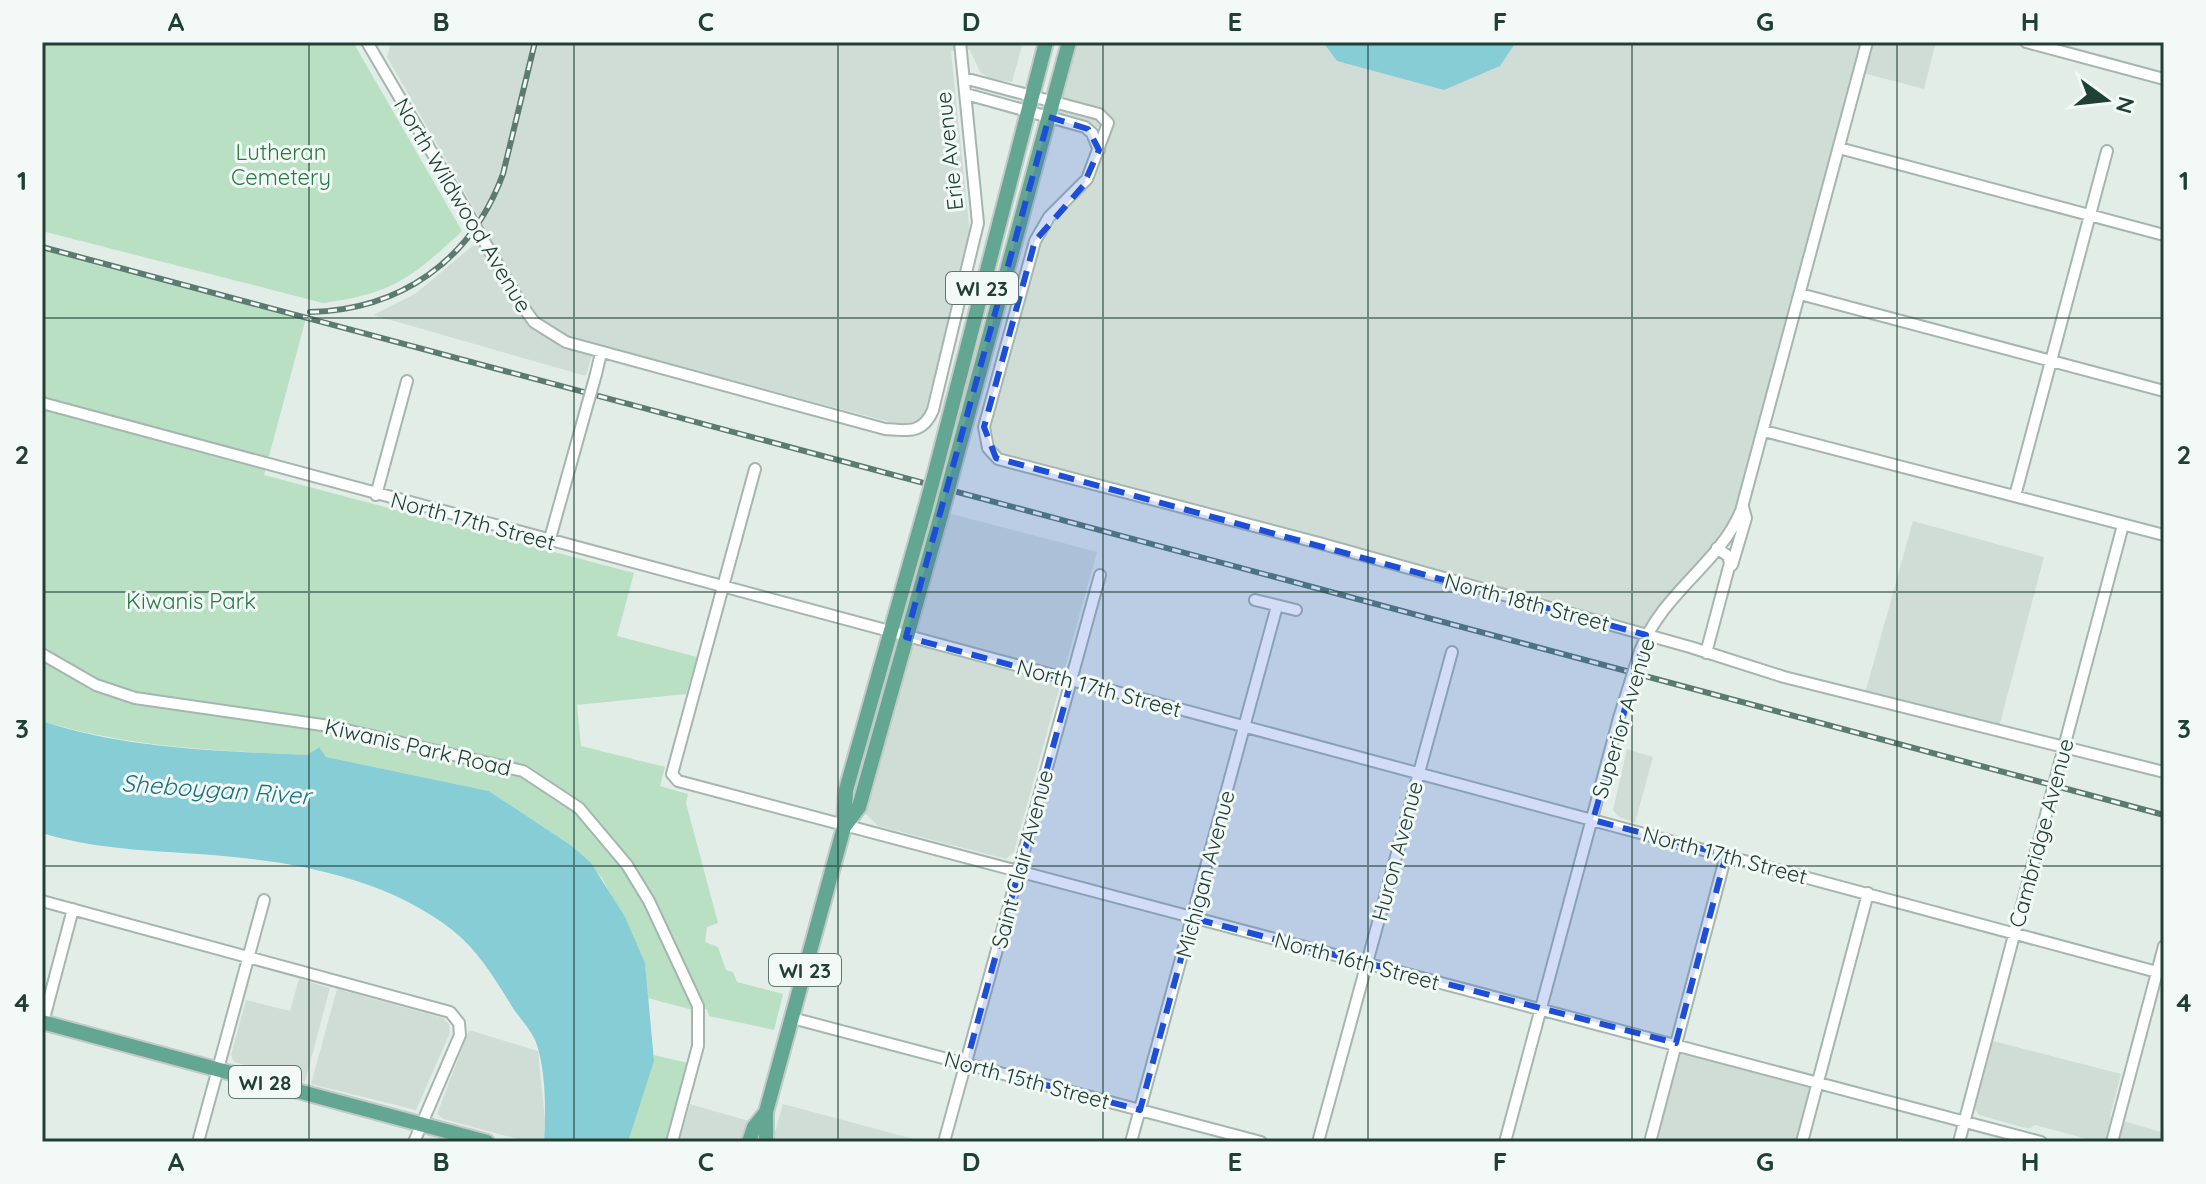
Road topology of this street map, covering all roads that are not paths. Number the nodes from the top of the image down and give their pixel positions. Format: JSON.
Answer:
{"nodes":[{"id":1,"x":367,"y":42,"type":"edge"},
{"id":2,"x":960,"y":42,"type":"edge"},
{"id":3,"x":1046,"y":42,"type":"edge"},
{"id":4,"x":1069,"y":42,"type":"edge"},
{"id":5,"x":1867,"y":42,"type":"edge"},
{"id":6,"x":2026,"y":42,"type":"edge"},
{"id":7,"x":964,"y":78,"type":"junction"},
{"id":8,"x":2164,"y":79,"type":"edge"},
{"id":9,"x":966,"y":94,"type":"junction"},
{"id":10,"x":1029,"y":103,"type":"junction"},
{"id":11,"x":1051,"y":109,"type":"junction"},
{"id":12,"x":1839,"y":148,"type":"junction"},
{"id":13,"x":1099,"y":150,"type":"junction"},
{"id":14,"x":2107,"y":151,"type":"dead end"},
{"id":15,"x":2090,"y":214,"type":"junction"},
{"id":16,"x":2164,"y":235,"type":"edge"},
{"id":17,"x":1800,"y":294,"type":"junction"},
{"id":18,"x":601,"y":353,"type":"junction"},
{"id":19,"x":2052,"y":360,"type":"junction"},
{"id":20,"x":407,"y":381,"type":"dead end"},
{"id":21,"x":2164,"y":391,"type":"edge"},
{"id":22,"x":42,"y":403,"type":"edge"},
{"id":23,"x":1764,"y":431,"type":"junction"},
{"id":24,"x":755,"y":469,"type":"dead end"},
{"id":25,"x":376,"y":495,"type":"junction"},
{"id":26,"x":2015,"y":496,"type":"junction"},
{"id":27,"x":1743,"y":506,"type":"junction"},
{"id":28,"x":2123,"y":525,"type":"junction"},
{"id":29,"x":2164,"y":535,"type":"edge"},
{"id":30,"x":549,"y":542,"type":"junction"},
{"id":31,"x":1717,"y":548,"type":"junction"},
{"id":32,"x":1100,"y":575,"type":"dead end"},
{"id":33,"x":1726,"y":582,"type":"junction"},
{"id":34,"x":723,"y":589,"type":"junction"},
{"id":35,"x":1255,"y":600,"type":"dead end"},
{"id":36,"x":1277,"y":606,"type":"junction"},
{"id":37,"x":1296,"y":610,"type":"dead end"},
{"id":38,"x":891,"y":633,"type":"junction"},
{"id":39,"x":1646,"y":635,"type":"junction"},
{"id":40,"x":906,"y":637,"type":"junction"},
{"id":41,"x":1452,"y":652,"type":"dead end"},
{"id":42,"x":1706,"y":653,"type":"junction"},
{"id":43,"x":42,"y":654,"type":"edge"},
{"id":44,"x":1071,"y":680,"type":"junction"},
{"id":45,"x":1245,"y":728,"type":"junction"},
{"id":46,"x":2064,"y":745,"type":"junction"},
{"id":47,"x":2164,"y":772,"type":"edge"},
{"id":48,"x":1418,"y":773,"type":"junction"},
{"id":49,"x":1593,"y":820,"type":"junction"},
{"id":50,"x":844,"y":827,"type":"junction"},
{"id":51,"x":1726,"y":855,"type":"junction"},
{"id":52,"x":1018,"y":872,"type":"junction"},
{"id":53,"x":1868,"y":893,"type":"junction"},
{"id":54,"x":264,"y":900,"type":"dead end"},
{"id":55,"x":42,"y":901,"type":"edge"},
{"id":56,"x":73,"y":909,"type":"junction"},
{"id":57,"x":1192,"y":918,"type":"junction"},
{"id":58,"x":2014,"y":932,"type":"junction"},
{"id":59,"x":2164,"y":946,"type":"edge"},
{"id":60,"x":249,"y":956,"type":"junction"},
{"id":61,"x":1367,"y":964,"type":"junction"},
{"id":62,"x":2157,"y":972,"type":"junction"},
{"id":63,"x":1542,"y":1008,"type":"junction"},
{"id":64,"x":792,"y":1018,"type":"junction"},
{"id":65,"x":42,"y":1024,"type":"edge"},
{"id":66,"x":1676,"y":1043,"type":"junction"},
{"id":67,"x":966,"y":1064,"type":"junction"},
{"id":68,"x":218,"y":1069,"type":"junction"},
{"id":69,"x":1818,"y":1082,"type":"junction"},
{"id":70,"x":1140,"y":1110,"type":"junction"},
{"id":71,"x":766,"y":1112,"type":"junction"},
{"id":72,"x":1964,"y":1121,"type":"junction"},
{"id":73,"x":422,"y":1125,"type":"junction"},
{"id":74,"x":198,"y":1142,"type":"edge"},
{"id":75,"x":414,"y":1142,"type":"edge"},
{"id":76,"x":487,"y":1142,"type":"edge"},
{"id":77,"x":672,"y":1142,"type":"edge"},
{"id":78,"x":749,"y":1142,"type":"edge"},
{"id":79,"x":766,"y":1142,"type":"edge"},
{"id":80,"x":944,"y":1142,"type":"edge"},
{"id":81,"x":1131,"y":1142,"type":"edge"},
{"id":82,"x":1261,"y":1142,"type":"edge"},
{"id":83,"x":1318,"y":1142,"type":"edge"},
{"id":84,"x":1505,"y":1142,"type":"edge"},
{"id":85,"x":1650,"y":1142,"type":"edge"},
{"id":86,"x":1802,"y":1142,"type":"edge"},
{"id":87,"x":1959,"y":1142,"type":"edge"},
{"id":88,"x":2041,"y":1142,"type":"edge"},
{"id":89,"x":2112,"y":1142,"type":"edge"}],
"edges":[{"from":1,"to":18,"type":"street","name":"North Wildwood Avenue"},
{"from":2,"to":7,"type":"street","name":"Erie Avenue"},
{"from":3,"to":10,"type":"main road","number":"WI 23"},
{"from":4,"to":11,"type":"main road","number":"WI 23"},
{"from":5,"to":12,"type":"street","name":"Superior Avenue"},
{"from":6,"to":8,"type":"street"},
{"from":7,"to":9,"type":"street","name":"Erie Avenue"},
{"from":7,"to":10,"type":"street"},
{"from":9,"to":10,"type":"street"},
{"from":9,"to":18,"type":"street","name":"Erie Avenue"},
{"from":10,"to":11,"type":"street"},
{"from":10,"to":38,"type":"main road","number":"WI 23","bridge":true},
{"from":11,"to":13,"type":"street"},
{"from":11,"to":13,"type":"street"},
{"from":11,"to":40,"type":"main road","number":"WI 23","bridge":true},
{"from":12,"to":15,"type":"street"},
{"from":12,"to":17,"type":"street","name":"Superior Avenue"},
{"from":13,"to":39,"type":"street","name":"North 18th Street"},
{"from":14,"to":15,"type":"street"},
{"from":15,"to":16,"type":"street"},
{"from":15,"to":19,"type":"street"},
{"from":17,"to":19,"type":"street"},
{"from":17,"to":23,"type":"street","name":"Superior Avenue"},
{"from":18,"to":30,"type":"street","bridge":true},
{"from":19,"to":21,"type":"street"},
{"from":19,"to":26,"type":"street"},
{"from":20,"to":25,"type":"street"},
{"from":22,"to":25,"type":"street","name":"North 17th Street"},
{"from":23,"to":26,"type":"street"},
{"from":23,"to":27,"type":"street","name":"Superior Avenue"},
{"from":24,"to":34,"type":"street"},
{"from":25,"to":30,"type":"street","name":"North 17th Street"},
{"from":26,"to":28,"type":"street"},
{"from":27,"to":31,"type":"street","name":"Superior Avenue"},
{"from":27,"to":33,"type":"street"},
{"from":28,"to":29,"type":"street"},
{"from":28,"to":46,"type":"street","name":"Cambridge Avenue"},
{"from":30,"to":34,"type":"street","name":"North 17th Street"},
{"from":31,"to":33,"type":"street"},
{"from":31,"to":39,"type":"street","name":"Superior Avenue"},
{"from":32,"to":44,"type":"street","name":"Saint Clair Avenue"},
{"from":33,"to":42,"type":"street"},
{"from":34,"to":38,"type":"street","name":"North 17th Street"},
{"from":34,"to":50,"type":"street","name":"North 16th Street"},
{"from":35,"to":36,"type":"street"},
{"from":36,"to":37,"type":"street"},
{"from":36,"to":45,"type":"street","name":"Michigan Avenue"},
{"from":38,"to":40,"type":"street","name":"North 17th Street"},
{"from":38,"to":50,"type":"main road","number":"WI 23"},
{"from":39,"to":42,"type":"street","name":"North 18th Street"},
{"from":39,"to":49,"type":"street","name":"Superior Avenue","bridge":true},
{"from":40,"to":44,"type":"street","name":"North 17th Street"},
{"from":40,"to":50,"type":"main road","number":"WI 23"},
{"from":41,"to":48,"type":"street","name":"Huron Avenue"},
{"from":42,"to":46,"type":"street","name":"North 18th Street"},
{"from":43,"to":77,"type":"street","name":"Kiwanis Park Road"},
{"from":44,"to":45,"type":"street","name":"North 17th Street"},
{"from":44,"to":52,"type":"street","name":"Saint Clair Avenue"},
{"from":45,"to":48,"type":"street","name":"North 17th Street"},
{"from":45,"to":57,"type":"street","name":"Michigan Avenue"},
{"from":46,"to":47,"type":"street","name":"North 18th Street"},
{"from":46,"to":58,"type":"street","name":"Cambridge Avenue"},
{"from":48,"to":49,"type":"street","name":"North 17th Street"},
{"from":48,"to":61,"type":"street","name":"Huron Avenue"},
{"from":49,"to":51,"type":"street","name":"North 17th Street"},
{"from":49,"to":63,"type":"street","name":"Superior Avenue"},
{"from":50,"to":52,"type":"street","name":"North 16th Street"},
{"from":50,"to":64,"type":"main road","number":"WI 23"},
{"from":51,"to":53,"type":"street","name":"North 17th Street"},
{"from":51,"to":66,"type":"street"},
{"from":52,"to":57,"type":"street","name":"North 16th Street"},
{"from":52,"to":67,"type":"street","name":"Saint Clair Avenue"},
{"from":53,"to":58,"type":"street","name":"North 17th Street"},
{"from":53,"to":69,"type":"street"},
{"from":54,"to":60,"type":"street"},
{"from":55,"to":56,"type":"street"},
{"from":56,"to":60,"type":"street"},
{"from":56,"to":65,"type":"street"},
{"from":57,"to":61,"type":"street","name":"North 16th Street"},
{"from":57,"to":70,"type":"street","name":"Michigan Avenue"},
{"from":58,"to":62,"type":"street","name":"North 17th Street"},
{"from":58,"to":72,"type":"street","name":"Cambridge Avenue"},
{"from":59,"to":62,"type":"street"},
{"from":60,"to":68,"type":"street"},
{"from":60,"to":73,"type":"street"},
{"from":61,"to":63,"type":"street","name":"North 16th Street"},
{"from":61,"to":83,"type":"street","name":"Huron Avenue"},
{"from":62,"to":89,"type":"street"},
{"from":63,"to":66,"type":"street","name":"North 16th Street"},
{"from":63,"to":84,"type":"street","name":"Superior Avenue"},
{"from":64,"to":67,"type":"street","name":"North 15th Street"},
{"from":64,"to":71,"type":"main road","number":"WI 23"},
{"from":65,"to":68,"type":"main road","number":"WI 28"},
{"from":66,"to":69,"type":"street","name":"North 16th Street"},
{"from":66,"to":85,"type":"street"},
{"from":67,"to":70,"type":"street","name":"North 15th Street"},
{"from":67,"to":80,"type":"street","name":"Saint Clair Avenue"},
{"from":68,"to":73,"type":"main road","number":"WI 28"},
{"from":68,"to":74,"type":"street"},
{"from":69,"to":72,"type":"street","name":"North 16th Street"},
{"from":69,"to":86,"type":"street"},
{"from":70,"to":81,"type":"street","name":"Michigan Avenue"},
{"from":70,"to":82,"type":"street","name":"North 15th Street"},
{"from":71,"to":78,"type":"main road","number":"WI 23"},
{"from":71,"to":79,"type":"main road","number":"WI 23"},
{"from":72,"to":87,"type":"street","name":"Cambridge Avenue"},
{"from":72,"to":88,"type":"street","name":"North 16th Street"},
{"from":73,"to":75,"type":"street"},
{"from":73,"to":76,"type":"main road","number":"WI 28"}]}
